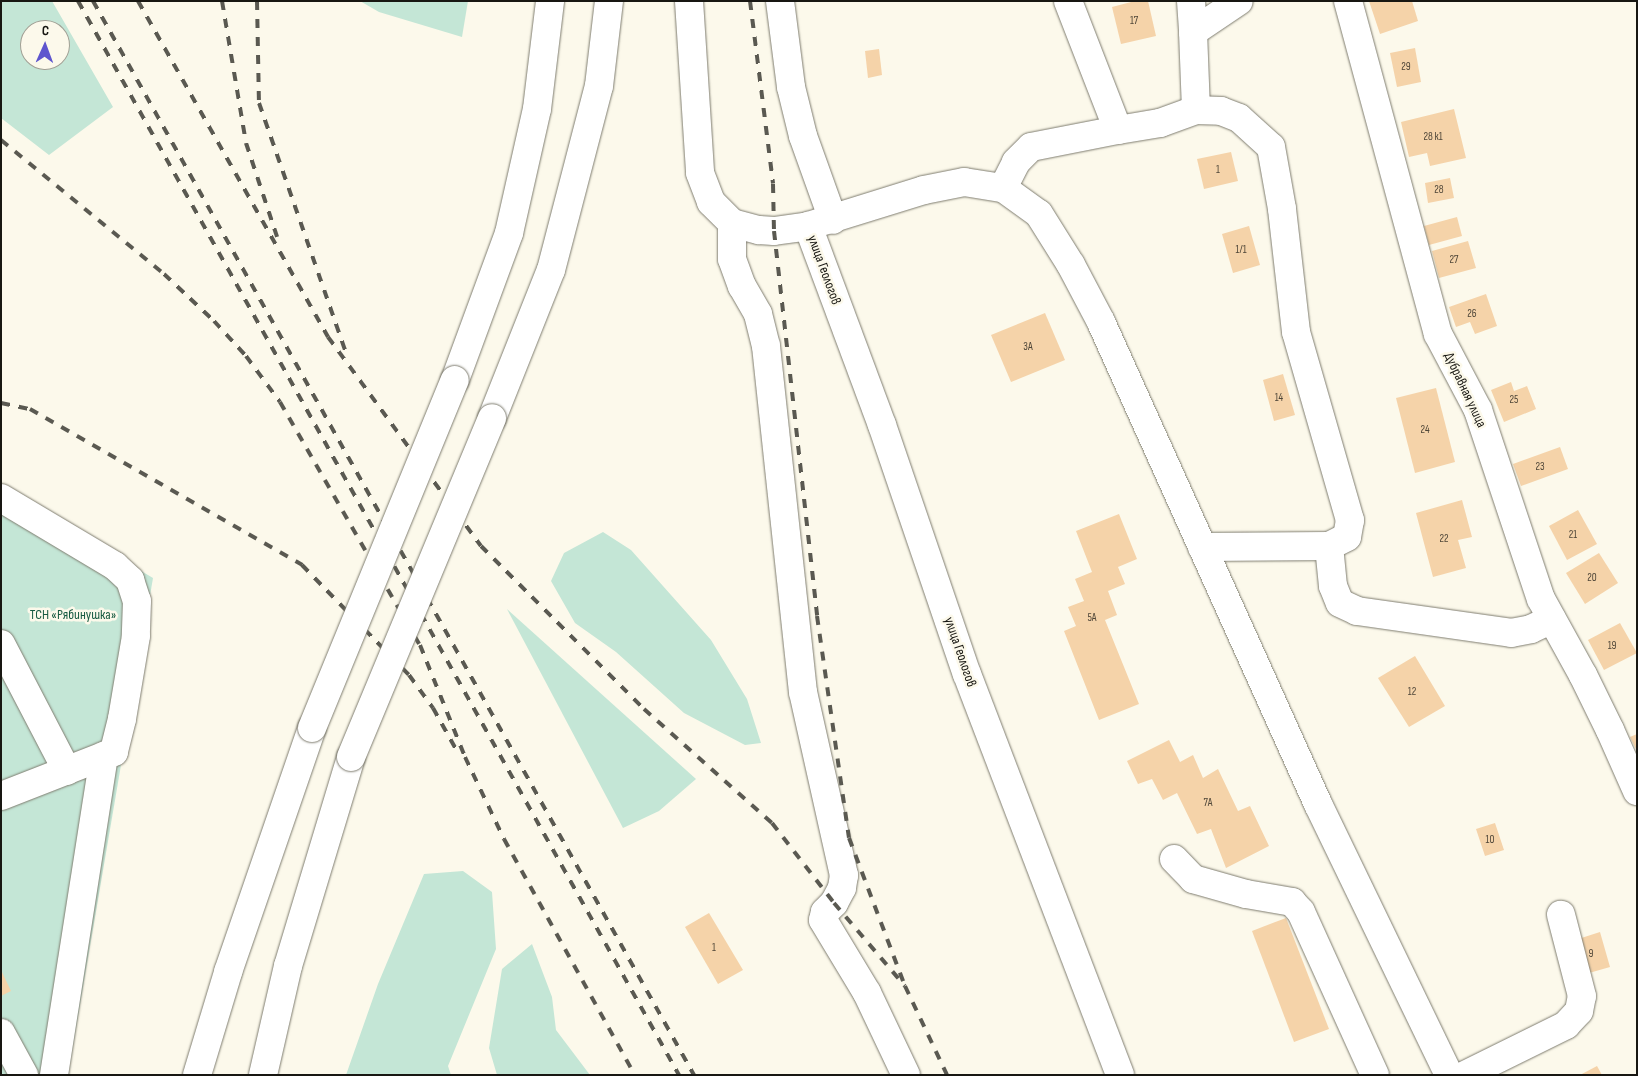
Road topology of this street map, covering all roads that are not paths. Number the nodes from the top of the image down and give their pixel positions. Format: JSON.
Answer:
{"nodes":[{"id":1,"x":550,"y":1,"type":"edge"},
{"id":2,"x":609,"y":1,"type":"edge"},
{"id":3,"x":689,"y":1,"type":"edge"},
{"id":4,"x":780,"y":1,"type":"edge"},
{"id":5,"x":1068,"y":1,"type":"edge"},
{"id":6,"x":1190,"y":1,"type":"edge"},
{"id":7,"x":1239,"y":1,"type":"edge"},
{"id":8,"x":1348,"y":1,"type":"edge"},
{"id":9,"x":1193,"y":32,"type":"junction"},
{"id":10,"x":1196,"y":110,"type":"junction"},
{"id":11,"x":1118,"y":130,"type":"junction"},
{"id":12,"x":1003,"y":188,"type":"junction"},
{"id":13,"x":732,"y":222,"type":"junction"},
{"id":14,"x":821,"y":223,"type":"junction"},
{"id":15,"x":1,"y":498,"type":"edge"},
{"id":16,"x":1329,"y":546,"type":"junction"},
{"id":17,"x":1202,"y":547,"type":"junction"},
{"id":18,"x":1552,"y":619,"type":"junction"},
{"id":19,"x":1,"y":644,"type":"edge"},
{"id":20,"x":104,"y":756,"type":"junction"},
{"id":21,"x":67,"y":771,"type":"junction"},
{"id":22,"x":1637,"y":792,"type":"edge"},
{"id":23,"x":1,"y":796,"type":"edge"},
{"id":24,"x":1174,"y":859,"type":"dead end"},
{"id":25,"x":1561,"y":915,"type":"dead end"},
{"id":26,"x":1,"y":1033,"type":"edge"},
{"id":27,"x":24,"y":1075,"type":"edge"},
{"id":28,"x":54,"y":1075,"type":"edge"},
{"id":29,"x":197,"y":1075,"type":"edge"},
{"id":30,"x":263,"y":1075,"type":"edge"},
{"id":31,"x":906,"y":1075,"type":"edge"},
{"id":32,"x":1120,"y":1075,"type":"edge"},
{"id":33,"x":1375,"y":1075,"type":"edge"},
{"id":34,"x":1449,"y":1075,"type":"edge"},
{"id":35,"x":1465,"y":1075,"type":"edge"}],
"edges":[{"from":1,"to":29,"type":"main road","bridge":true},
{"from":2,"to":30,"type":"main road","bridge":true},
{"from":3,"to":13,"type":"main road"},
{"from":4,"to":14,"type":"main road","name":"улица Геологов"},
{"from":5,"to":11,"type":"main road"},
{"from":6,"to":9,"type":"main road"},
{"from":7,"to":9,"type":"main road"},
{"from":8,"to":18,"type":"main road","name":"Дубравная улица"},
{"from":9,"to":10,"type":"main road"},
{"from":10,"to":11,"type":"main road"},
{"from":10,"to":16,"type":"main road"},
{"from":11,"to":12,"type":"main road"},
{"from":12,"to":14,"type":"main road"},
{"from":12,"to":17,"type":"main road"},
{"from":13,"to":14,"type":"main road"},
{"from":13,"to":31,"type":"main road"},
{"from":14,"to":32,"type":"main road","name":"улица Геологов"},
{"from":15,"to":20,"type":"main road"},
{"from":16,"to":17,"type":"main road"},
{"from":16,"to":18,"type":"main road"},
{"from":17,"to":34,"type":"main road"},
{"from":18,"to":22,"type":"main road","name":"Дубравная улица"},
{"from":19,"to":21,"type":"main road"},
{"from":20,"to":21,"type":"main road"},
{"from":20,"to":28,"type":"main road"},
{"from":21,"to":23,"type":"main road"},
{"from":24,"to":33,"type":"main road"},
{"from":25,"to":35,"type":"main road"},
{"from":26,"to":27,"type":"main road"}]}
